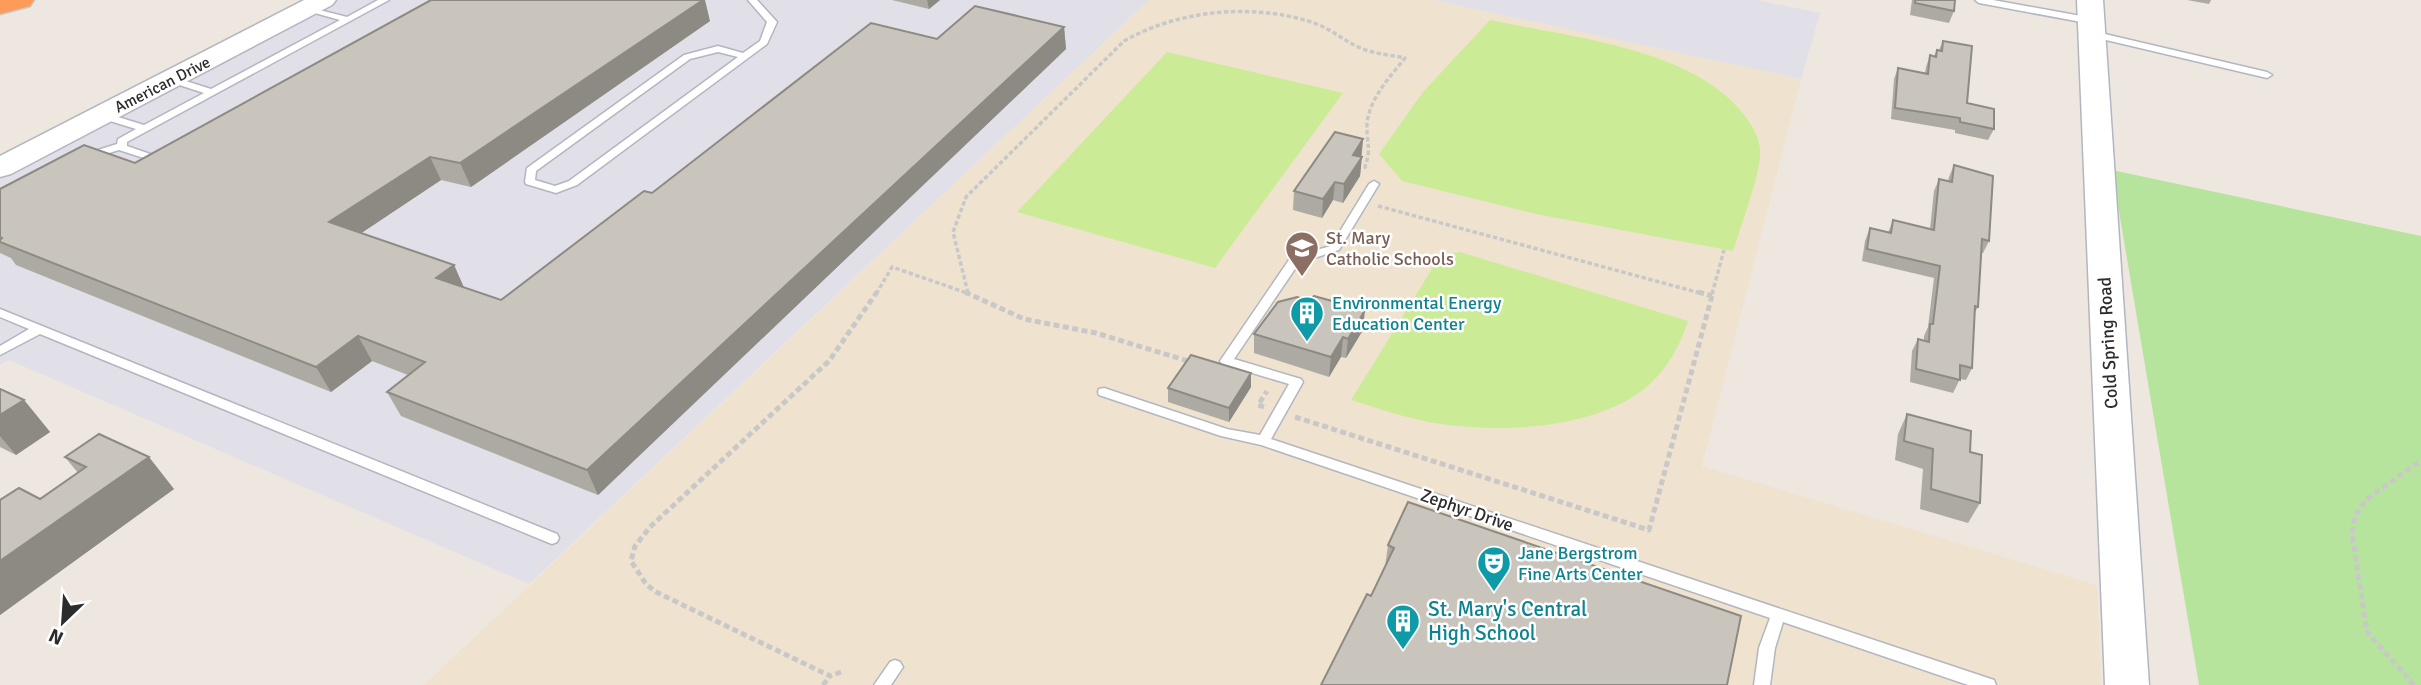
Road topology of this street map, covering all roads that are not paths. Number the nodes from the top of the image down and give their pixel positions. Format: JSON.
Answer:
{"nodes":[{"id":1,"x":20,"y":0,"type":"edge"},
{"id":2,"x":385,"y":0,"type":"edge"},
{"id":3,"x":752,"y":0,"type":"edge"},
{"id":4,"x":1979,"y":0,"type":"edge"},
{"id":5,"x":315,"y":4,"type":"edge"},
{"id":6,"x":0,"y":6,"type":"edge"},
{"id":7,"x":2091,"y":18,"type":"edge"},
{"id":8,"x":348,"y":20,"type":"junction"},
{"id":9,"x":745,"y":56,"type":"junction"},
{"id":10,"x":2267,"y":75,"type":"dead end"},
{"id":11,"x":170,"y":79,"type":"junction"},
{"id":12,"x":212,"y":93,"type":"junction"},
{"id":13,"x":101,"y":115,"type":"junction"},
{"id":14,"x":145,"y":129,"type":"junction"},
{"id":15,"x":122,"y":146,"type":"junction"},
{"id":16,"x":169,"y":153,"type":"edge"},
{"id":17,"x":80,"y":161,"type":"edge"},
{"id":18,"x":0,"y":168,"type":"edge"},
{"id":19,"x":1374,"y":184,"type":"road end"},
{"id":20,"x":0,"y":313,"type":"edge"},
{"id":21,"x":39,"y":329,"type":"junction"},
{"id":22,"x":0,"y":351,"type":"edge"},
{"id":23,"x":1104,"y":392,"type":"dead end"},
{"id":24,"x":1263,"y":441,"type":"junction"},
{"id":25,"x":552,"y":538,"type":"dead end"},
{"id":26,"x":1778,"y":615,"type":"junction"},
{"id":27,"x":895,"y":667,"type":"dead end"},
{"id":28,"x":882,"y":685,"type":"edge"},
{"id":29,"x":1762,"y":685,"type":"edge"},
{"id":30,"x":1988,"y":685,"type":"edge"},
{"id":31,"x":2127,"y":685,"type":"edge"}],
"edges":[{"from":1,"to":6,"type":"highway"},
{"from":2,"to":8,"type":"lane"},
{"from":3,"to":9,"type":"lane"},
{"from":4,"to":7,"type":"lane"},
{"from":5,"to":8,"type":"lane"},
{"from":5,"to":11,"type":"street","name":"American Drive"},
{"from":7,"to":10,"type":"lane"},
{"from":7,"to":31,"type":"street","name":"Cold Spring Road"},
{"from":8,"to":12,"type":"lane"},
{"from":9,"to":9,"type":"lane"},
{"from":11,"to":12,"type":"lane"},
{"from":11,"to":13,"type":"street","name":"American Drive"},
{"from":12,"to":14,"type":"lane"},
{"from":13,"to":14,"type":"lane"},
{"from":13,"to":18,"type":"street","name":"American Drive"},
{"from":14,"to":15,"type":"lane"},
{"from":15,"to":16,"type":"lane"},
{"from":15,"to":17,"type":"lane"},
{"from":19,"to":24,"type":"lane"},
{"from":20,"to":21,"type":"lane"},
{"from":21,"to":22,"type":"lane"},
{"from":21,"to":25,"type":"lane"},
{"from":23,"to":24,"type":"lane","name":"Zephyr Drive"},
{"from":24,"to":26,"type":"lane","name":"Zephyr Drive"},
{"from":26,"to":29,"type":"lane"},
{"from":26,"to":30,"type":"lane","name":"Zephyr Drive"},
{"from":27,"to":28,"type":"lane"}]}
